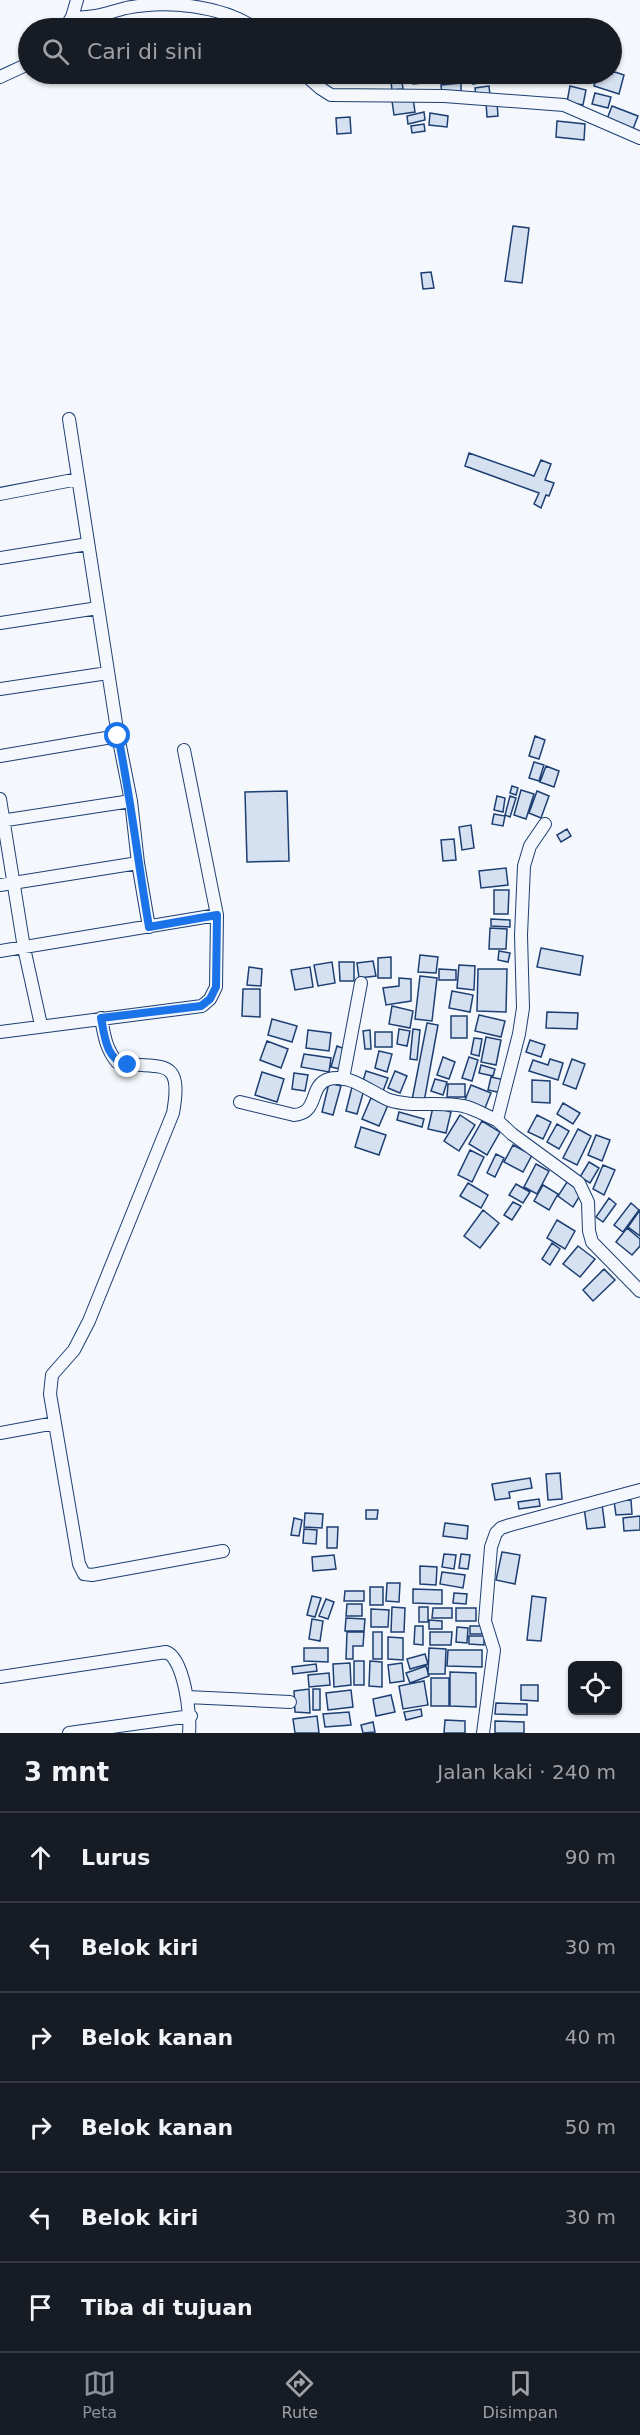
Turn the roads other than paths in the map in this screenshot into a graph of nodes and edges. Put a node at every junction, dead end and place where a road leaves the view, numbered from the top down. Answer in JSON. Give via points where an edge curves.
{"nodes":[{"id":1,"x":77,"y":0,"type":"edge"},
{"id":2,"x":72,"y":16,"type":"joint"},
{"id":3,"x":82,"y":18,"type":"edge"},
{"id":4,"x":91,"y":18,"type":"edge"},
{"id":5,"x":234,"y":18,"type":"edge"},
{"id":6,"x":18,"y":69,"type":"edge"},
{"id":7,"x":0,"y":77,"type":"edge"},
{"id":8,"x":315,"y":84,"type":"edge"},
{"id":9,"x":640,"y":138,"type":"edge"},
{"id":10,"x":69,"y":419,"type":"dead end"},
{"id":11,"x":78,"y":480,"type":"junction"},
{"id":12,"x":0,"y":494,"type":"edge"},
{"id":13,"x":88,"y":544,"type":"junction"},
{"id":14,"x":0,"y":558,"type":"edge"},
{"id":15,"x":98,"y":608,"type":"junction"},
{"id":16,"x":0,"y":623,"type":"edge"},
{"id":17,"x":108,"y":673,"type":"junction"},
{"id":18,"x":0,"y":689,"type":"edge"},
{"id":19,"x":118,"y":736,"type":"junction"},
{"id":20,"x":184,"y":750,"type":"dead end"},
{"id":21,"x":0,"y":756,"type":"edge"},
{"id":22,"x":0,"y":799,"type":"edge"},
{"id":23,"x":130,"y":801,"type":"junction"},
{"id":24,"x":2,"y":821,"type":"edge"},
{"id":25,"x":545,"y":824,"type":"dead end"},
{"id":26,"x":138,"y":863,"type":"junction"},
{"id":27,"x":14,"y":883,"type":"junction"},
{"id":28,"x":0,"y":885,"type":"edge"},
{"id":29,"x":217,"y":915,"type":"junction"},
{"id":30,"x":149,"y":927,"type":"junction"},
{"id":31,"x":24,"y":948,"type":"junction"},
{"id":32,"x":0,"y":951,"type":"edge"},
{"id":33,"x":361,"y":983,"type":"dead end"},
{"id":34,"x":101,"y":1018,"type":"junction"},
{"id":35,"x":41,"y":1025,"type":"junction"},
{"id":36,"x":0,"y":1032,"type":"edge"},
{"id":37,"x":343,"y":1079,"type":"junction"},
{"id":38,"x":240,"y":1102,"type":"dead end"},
{"id":39,"x":496,"y":1120,"type":"junction"},
{"id":40,"x":640,"y":1291,"type":"edge"},
{"id":41,"x":55,"y":1423,"type":"junction"},
{"id":42,"x":0,"y":1433,"type":"edge"},
{"id":43,"x":640,"y":1490,"type":"edge"},
{"id":44,"x":223,"y":1551,"type":"dead end"},
{"id":45,"x":0,"y":1677,"type":"edge"},
{"id":46,"x":187,"y":1697,"type":"junction"},
{"id":47,"x":291,"y":1702,"type":"dead end"},
{"id":48,"x":190,"y":1716,"type":"junction"},
{"id":49,"x":69,"y":1733,"type":"edge"},
{"id":50,"x":189,"y":1733,"type":"edge"},
{"id":51,"x":483,"y":1733,"type":"edge"}],
"edges":[{"from":1,"to":2,"type":"street"},
{"from":2,"to":3,"type":"street"},
{"from":4,"to":5,"type":"street","via":[[126,8],[185,5]]},
{"from":6,"to":7,"type":"street"},
{"from":8,"to":9,"type":"street","via":[[331,95],[444,96],[564,105]]},
{"from":10,"to":11,"type":"street"},
{"from":11,"to":12,"type":"street"},
{"from":11,"to":13,"type":"street"},
{"from":13,"to":14,"type":"street"},
{"from":13,"to":15,"type":"street"},
{"from":15,"to":16,"type":"street"},
{"from":15,"to":17,"type":"street"},
{"from":17,"to":18,"type":"street"},
{"from":17,"to":19,"type":"street"},
{"from":19,"to":21,"type":"street"},
{"from":19,"to":23,"type":"street"},
{"from":20,"to":29,"type":"street"},
{"from":22,"to":24,"type":"street"},
{"from":23,"to":24,"type":"street"},
{"from":23,"to":26,"type":"street"},
{"from":24,"to":27,"type":"street"},
{"from":25,"to":39,"type":"street","via":[[530,846],[524,866],[523,1008]]},
{"from":26,"to":27,"type":"street"},
{"from":26,"to":30,"type":"street"},
{"from":27,"to":28,"type":"street"},
{"from":27,"to":31,"type":"street"},
{"from":29,"to":30,"type":"street"},
{"from":29,"to":34,"type":"street","via":[[216,987],[210,999],[201,1006]]},
{"from":30,"to":31,"type":"street"},
{"from":31,"to":32,"type":"street"},
{"from":31,"to":35,"type":"street"},
{"from":33,"to":37,"type":"street"},
{"from":34,"to":35,"type":"street"},
{"from":34,"to":41,"type":"street","via":[[105,1042],[117,1062],[162,1065],[169,1069],[175,1099],[173,1113],[89,1321],[74,1350],[52,1375],[50,1394]]},
{"from":35,"to":36,"type":"street"},
{"from":37,"to":38,"type":"street","via":[[323,1082],[310,1108],[301,1115]]},
{"from":37,"to":39,"type":"street","via":[[397,1102],[465,1106]]},
{"from":39,"to":40,"type":"street","via":[[579,1183],[588,1202],[592,1242]]},
{"from":41,"to":42,"type":"street"},
{"from":41,"to":44,"type":"street","via":[[79,1564],[84,1574]]},
{"from":43,"to":51,"type":"street","via":[[510,1525],[496,1533],[491,1546],[485,1621],[494,1650]]},
{"from":45,"to":46,"type":"street","via":[[165,1652],[176,1660]]},
{"from":46,"to":47,"type":"street"},
{"from":46,"to":48,"type":"street"},
{"from":48,"to":49,"type":"street"},
{"from":48,"to":50,"type":"street"}]}
